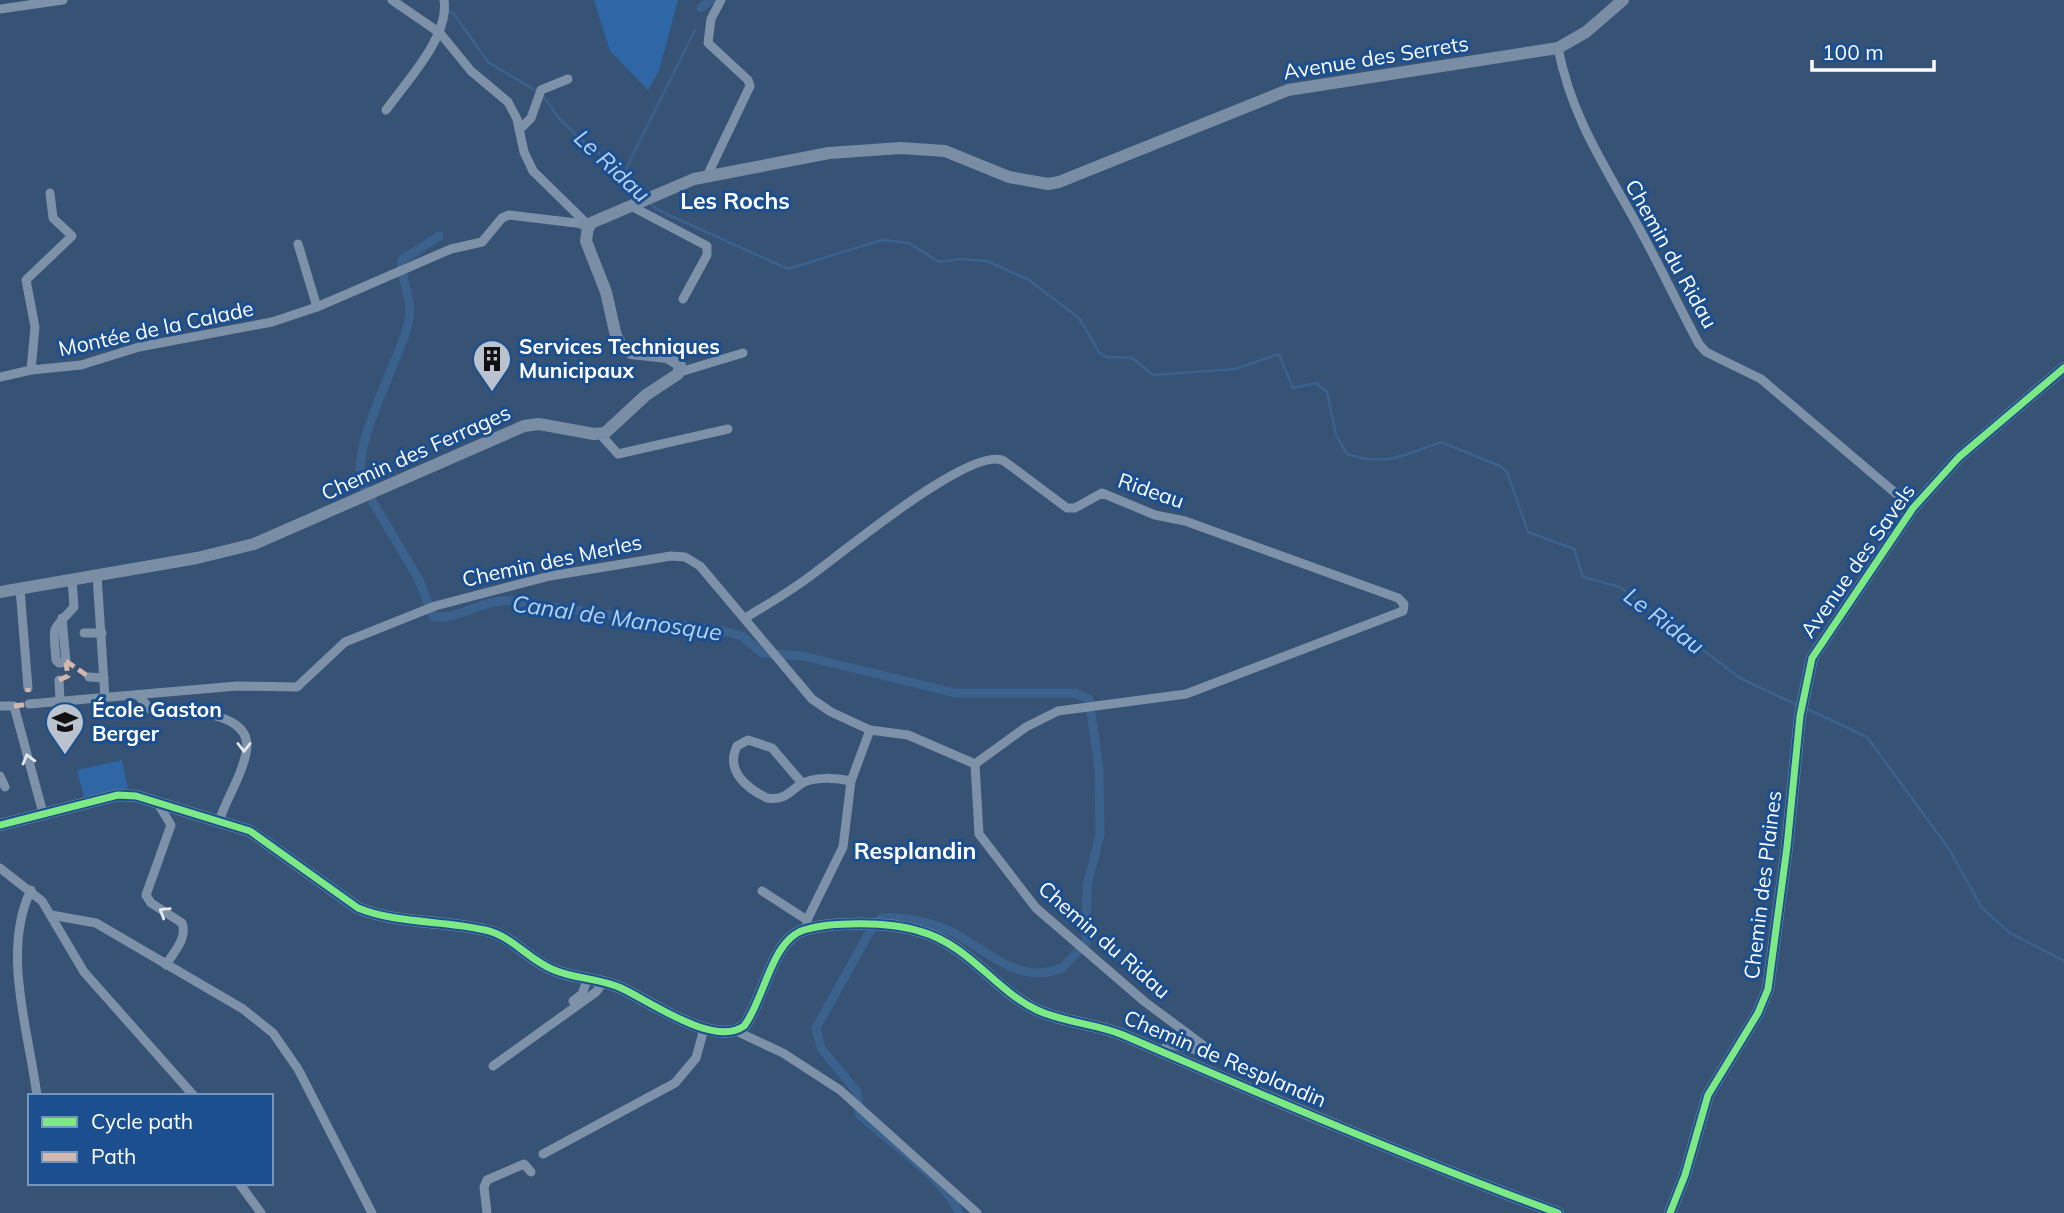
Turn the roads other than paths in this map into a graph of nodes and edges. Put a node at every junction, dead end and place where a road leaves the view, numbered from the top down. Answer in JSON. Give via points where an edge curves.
{"nodes":[{"id":1,"x":63,"y":0,"type":"edge"},
{"id":2,"x":392,"y":0,"type":"edge"},
{"id":3,"x":721,"y":0,"type":"edge"},
{"id":4,"x":1623,"y":0,"type":"edge"},
{"id":5,"x":445,"y":8,"type":"edge"},
{"id":6,"x":0,"y":9,"type":"edge"},
{"id":7,"x":440,"y":33,"type":"junction"},
{"id":8,"x":1558,"y":48,"type":"junction"},
{"id":9,"x":568,"y":79,"type":"dead end"},
{"id":10,"x":386,"y":110,"type":"dead end"},
{"id":11,"x":519,"y":130,"type":"junction"},
{"id":12,"x":707,"y":176,"type":"junction"},
{"id":13,"x":50,"y":193,"type":"dead end"},
{"id":14,"x":642,"y":202,"type":"junction"},
{"id":15,"x":587,"y":224,"type":"junction"},
{"id":16,"x":298,"y":244,"type":"dead end"},
{"id":17,"x":683,"y":299,"type":"dead end"},
{"id":18,"x":317,"y":307,"type":"junction"},
{"id":19,"x":743,"y":353,"type":"dead end"},
{"id":20,"x":2064,"y":368,"type":"edge"},
{"id":21,"x":31,"y":370,"type":"junction"},
{"id":22,"x":680,"y":372,"type":"junction"},
{"id":23,"x":0,"y":377,"type":"edge"},
{"id":24,"x":728,"y":429,"type":"dead end"},
{"id":25,"x":600,"y":434,"type":"junction"},
{"id":26,"x":1913,"y":508,"type":"junction"},
{"id":27,"x":97,"y":575,"type":"junction"},
{"id":28,"x":72,"y":580,"type":"junction"},
{"id":29,"x":20,"y":589,"type":"junction"},
{"id":30,"x":0,"y":592,"type":"edge"},
{"id":31,"x":745,"y":618,"type":"junction"},
{"id":32,"x":102,"y":632,"type":"junction"},
{"id":33,"x":84,"y":633,"type":"dead end"},
{"id":34,"x":59,"y":645,"type":"dead end"},
{"id":35,"x":89,"y":677,"type":"dead end"},
{"id":36,"x":104,"y":678,"type":"junction"},
{"id":37,"x":59,"y":680,"type":"dead end"},
{"id":38,"x":28,"y":688,"type":"dead end"},
{"id":39,"x":138,"y":695,"type":"junction"},
{"id":40,"x":105,"y":698,"type":"junction"},
{"id":41,"x":60,"y":701,"type":"junction"},
{"id":42,"x":29,"y":704,"type":"dead end"},
{"id":43,"x":0,"y":706,"type":"edge"},
{"id":44,"x":1802,"y":706,"type":"joint"},
{"id":45,"x":870,"y":730,"type":"junction"},
{"id":46,"x":975,"y":764,"type":"junction"},
{"id":47,"x":0,"y":776,"type":"edge"},
{"id":48,"x":851,"y":780,"type":"junction"},
{"id":49,"x":802,"y":783,"type":"junction"},
{"id":50,"x":5,"y":787,"type":"dead end"},
{"id":51,"x":157,"y":802,"type":"junction"},
{"id":52,"x":43,"y":813,"type":"junction"},
{"id":53,"x":220,"y":819,"type":"junction"},
{"id":54,"x":0,"y":825,"type":"edge"},
{"id":55,"x":0,"y":868,"type":"edge"},
{"id":56,"x":31,"y":890,"type":"junction"},
{"id":57,"x":762,"y":891,"type":"dead end"},
{"id":58,"x":51,"y":915,"type":"junction"},
{"id":59,"x":807,"y":924,"type":"junction"},
{"id":60,"x":166,"y":965,"type":"junction"},
{"id":61,"x":589,"y":978,"type":"junction"},
{"id":62,"x":604,"y":981,"type":"junction"},
{"id":63,"x":704,"y":1029,"type":"junction"},
{"id":64,"x":736,"y":1031,"type":"junction"},
{"id":65,"x":529,"y":1032,"type":"dead end"},
{"id":66,"x":1161,"y":1052,"type":"junction"},
{"id":67,"x":493,"y":1066,"type":"dead end"},
{"id":68,"x":37,"y":1094,"type":"edge"},
{"id":69,"x":192,"y":1094,"type":"edge"},
{"id":70,"x":543,"y":1154,"type":"dead end"},
{"id":71,"x":531,"y":1172,"type":"dead end"},
{"id":72,"x":240,"y":1185,"type":"edge"},
{"id":73,"x":261,"y":1213,"type":"edge"},
{"id":74,"x":372,"y":1213,"type":"edge"},
{"id":75,"x":487,"y":1213,"type":"edge"},
{"id":76,"x":977,"y":1213,"type":"edge"},
{"id":77,"x":1558,"y":1213,"type":"edge"},
{"id":78,"x":1670,"y":1213,"type":"edge"}],
"edges":[{"from":1,"to":6,"type":"street"},
{"from":2,"to":7,"type":"street"},
{"from":3,"to":12,"type":"street","via":[[711,19],[708,43],[750,86]]},
{"from":4,"to":8,"type":"street","name":"Avenue des Serrets","via":[[1586,32]]},
{"from":5,"to":7,"type":"street"},
{"from":7,"to":10,"type":"street"},
{"from":7,"to":11,"type":"street","via":[[471,71],[508,102]]},
{"from":8,"to":12,"type":"street","name":"Avenue des Serrets","via":[[1288,90],[1072,179],[1048,184],[1009,177],[954,153],[901,148],[829,153]]},
{"from":8,"to":26,"type":"street","name":"Chemin du Ridau","via":[[1566,87],[1585,135],[1699,344],[1706,352],[1761,379]]},
{"from":9,"to":11,"type":"street","via":[[539,93],[531,118]]},
{"from":11,"to":15,"type":"street","via":[[533,171]]},
{"from":12,"to":14,"type":"street","name":"Avenue des Serrets"},
{"from":13,"to":21,"type":"street","via":[[53,218],[72,236],[26,280],[35,327]]},
{"from":14,"to":15,"type":"street","name":"Avenue des Serrets"},
{"from":14,"to":17,"type":"street","via":[[707,246],[707,255]]},
{"from":15,"to":18,"type":"street","name":"Montée de la Calade","via":[[509,215],[482,242],[451,249]]},
{"from":15,"to":22,"type":"street","via":[[586,241],[621,345],[639,356],[675,360]]},
{"from":16,"to":18,"type":"street"},
{"from":18,"to":21,"type":"street","name":"Montée de la Calade","via":[[272,322],[139,348],[80,365]]},
{"from":19,"to":22,"type":"street"},
{"from":20,"to":26,"type":"street","name":"Avenue des Savels","via":[[1959,457]]},
{"from":21,"to":23,"type":"street","name":"Montée de la Calade"},
{"from":22,"to":25,"type":"street"},
{"from":24,"to":25,"type":"street","via":[[618,454]]},
{"from":25,"to":27,"type":"street","name":"Chemin des Ferrages","via":[[539,424],[524,426],[254,544]]},
{"from":26,"to":44,"type":"street","name":"Avenue des Savels","via":[[1816,651]]},
{"from":27,"to":28,"type":"street","name":"Chemin des Ferrages"},
{"from":27,"to":32,"type":"street"},
{"from":28,"to":29,"type":"street","name":"Chemin des Ferrages"},
{"from":28,"to":34,"type":"street","via":[[74,607],[62,618]]},
{"from":29,"to":30,"type":"street","name":"Chemin des Ferrages"},
{"from":29,"to":38,"type":"street"},
{"from":31,"to":39,"type":"street","name":"Chemin des Merles","via":[[695,562],[671,556],[557,574],[435,606],[345,642],[297,687],[237,686]]},
{"from":31,"to":45,"type":"street","name":"Chemin des Merles","via":[[812,699]]},
{"from":31,"to":46,"type":"street","name":"Rideau","via":[[946,480],[993,457],[1068,508],[1102,493],[1403,601],[1404,608],[1396,614],[1177,696],[1062,710]]},
{"from":32,"to":33,"type":"street"},
{"from":32,"to":36,"type":"street"},
{"from":35,"to":36,"type":"street"},
{"from":36,"to":40,"type":"street"},
{"from":37,"to":41,"type":"street"},
{"from":39,"to":40,"type":"street","name":"Chemin des Merles"},
{"from":39,"to":53,"type":"street","one_way":true,"via":[[150,709],[220,716],[243,732],[246,755]]},
{"from":40,"to":41,"type":"street","name":"Chemin des Merles"},
{"from":41,"to":42,"type":"street","name":"Chemin des Merles"},
{"from":52,"to":43,"type":"street","one_way":true,"via":[[14,706]]},
{"from":44,"to":78,"type":"street","name":"Chemin des Plaines","via":[[1768,989],[1708,1095]]},
{"from":45,"to":46,"type":"street","name":"Chemin des Merles","via":[[914,737]]},
{"from":45,"to":48,"type":"street"},
{"from":46,"to":66,"type":"street","name":"Chemin du Ridau","via":[[977,824],[982,840],[1035,908],[1203,1045],[1198,1051],[1169,1044]]},
{"from":47,"to":50,"type":"street"},
{"from":48,"to":49,"type":"street"},
{"from":48,"to":59,"type":"street","via":[[843,847]]},
{"from":49,"to":49,"type":"street","via":[[781,798],[763,796],[733,769],[737,746],[748,740],[768,745]]},
{"from":51,"to":52,"type":"street","via":[[118,795]]},
{"from":51,"to":53,"type":"street"},
{"from":60,"to":51,"type":"street","one_way":true,"via":[[184,930],[182,923],[153,905],[146,895],[171,825]]},
{"from":52,"to":54,"type":"street"},
{"from":53,"to":61,"type":"street","via":[[255,834],[358,908],[377,915],[493,932],[550,969]]},
{"from":55,"to":56,"type":"street"},
{"from":56,"to":58,"type":"street"},
{"from":56,"to":68,"type":"street","via":[[18,960]]},
{"from":57,"to":59,"type":"street"},
{"from":58,"to":60,"type":"street","via":[[96,923]]},
{"from":58,"to":69,"type":"street","via":[[89,978]]},
{"from":59,"to":64,"type":"street","via":[[784,944],[751,1017]]},
{"from":59,"to":66,"type":"street","name":"Chemin de Resplandin","via":[[917,930],[948,942],[1035,1009],[1112,1030]]},
{"from":60,"to":74,"type":"street","via":[[243,1009],[277,1037]]},
{"from":61,"to":62,"type":"street"},
{"from":61,"to":65,"type":"street","via":[[582,994]]},
{"from":62,"to":63,"type":"street"},
{"from":62,"to":67,"type":"street","via":[[596,992]]},
{"from":63,"to":64,"type":"street"},
{"from":63,"to":70,"type":"street","via":[[696,1058],[675,1083]]},
{"from":64,"to":76,"type":"street","via":[[796,1060],[854,1102]]},
{"from":66,"to":77,"type":"street","name":"Chemin de Resplandin"},
{"from":71,"to":75,"type":"street","via":[[524,1164],[487,1180]]},
{"from":72,"to":73,"type":"street"}]}
